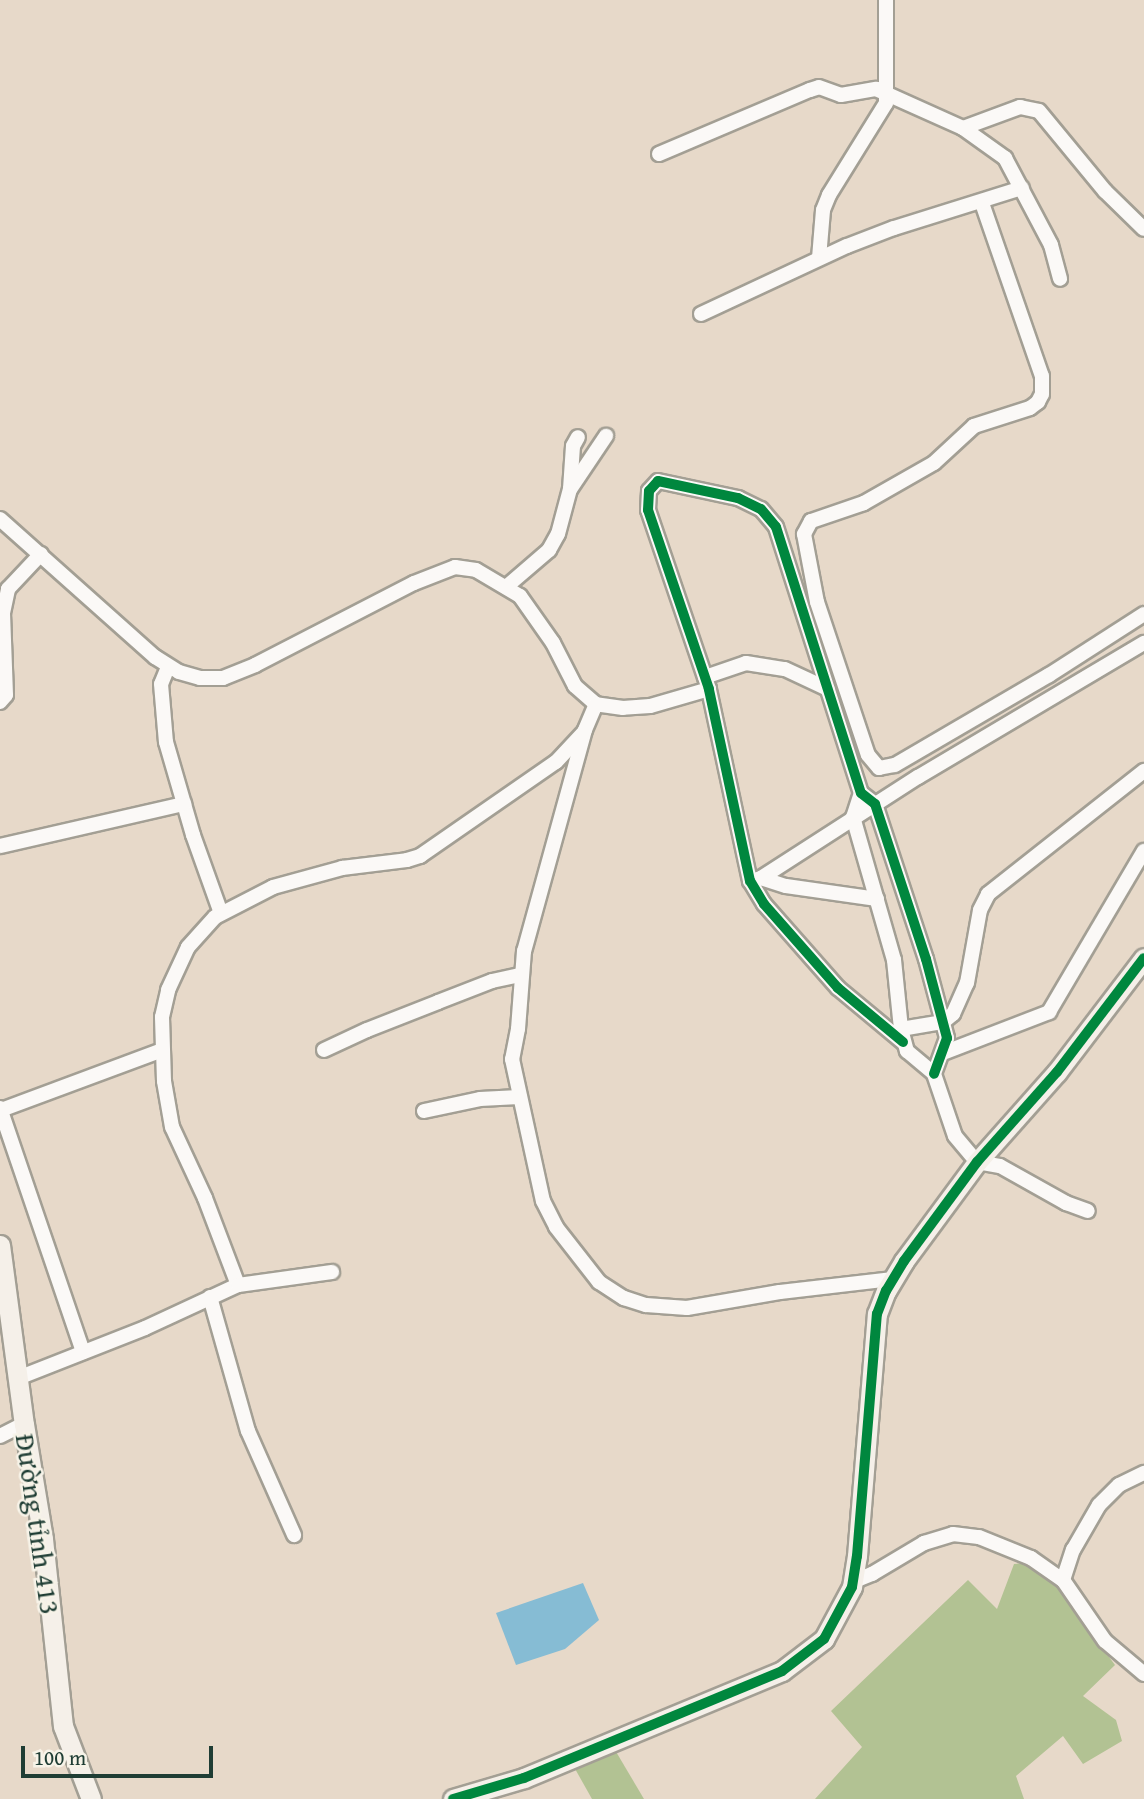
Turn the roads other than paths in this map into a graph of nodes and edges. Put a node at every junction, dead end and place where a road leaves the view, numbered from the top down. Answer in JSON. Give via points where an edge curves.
{"nodes":[{"id":1,"x":886,"y":0,"type":"edge"},
{"id":2,"x":888,"y":93,"type":"junction"},
{"id":3,"x":963,"y":128,"type":"junction"},
{"id":4,"x":659,"y":154,"type":"dead end"},
{"id":5,"x":1022,"y":188,"type":"junction"},
{"id":6,"x":982,"y":202,"type":"junction"},
{"id":7,"x":1144,"y":229,"type":"edge"},
{"id":8,"x":819,"y":258,"type":"junction"},
{"id":9,"x":1060,"y":279,"type":"dead end"},
{"id":10,"x":701,"y":314,"type":"dead end"},
{"id":11,"x":606,"y":436,"type":"dead end"},
{"id":12,"x":578,"y":437,"type":"dead end"},
{"id":13,"x":570,"y":489,"type":"junction"},
{"id":14,"x":0,"y":519,"type":"edge"},
{"id":15,"x":41,"y":554,"type":"junction"},
{"id":16,"x":506,"y":587,"type":"junction"},
{"id":17,"x":1144,"y":614,"type":"edge"},
{"id":18,"x":1144,"y":643,"type":"edge"},
{"id":19,"x":168,"y":667,"type":"junction"},
{"id":20,"x":707,"y":682,"type":"junction"},
{"id":21,"x":828,"y":689,"type":"junction"},
{"id":22,"x":0,"y":702,"type":"edge"},
{"id":23,"x":596,"y":704,"type":"junction"},
{"id":24,"x":585,"y":730,"type":"junction"},
{"id":25,"x":1144,"y":771,"type":"edge"},
{"id":26,"x":861,"y":793,"type":"junction"},
{"id":27,"x":184,"y":804,"type":"junction"},
{"id":28,"x":875,"y":804,"type":"junction"},
{"id":29,"x":853,"y":817,"type":"junction"},
{"id":30,"x":0,"y":846,"type":"edge"},
{"id":31,"x":1144,"y":851,"type":"edge"},
{"id":32,"x":755,"y":879,"type":"junction"},
{"id":33,"x":877,"y":899,"type":"junction"},
{"id":34,"x":221,"y":913,"type":"junction"},
{"id":35,"x":1144,"y":958,"type":"edge"},
{"id":36,"x":520,"y":975,"type":"junction"},
{"id":37,"x":943,"y":1022,"type":"junction"},
{"id":38,"x":902,"y":1035,"type":"junction"},
{"id":39,"x":162,"y":1050,"type":"junction"},
{"id":40,"x":324,"y":1051,"type":"dead end"},
{"id":41,"x":943,"y":1054,"type":"junction"},
{"id":42,"x":933,"y":1074,"type":"junction"},
{"id":43,"x":519,"y":1097,"type":"junction"},
{"id":44,"x":0,"y":1109,"type":"edge"},
{"id":45,"x":424,"y":1111,"type":"dead end"},
{"id":46,"x":977,"y":1162,"type":"junction"},
{"id":47,"x":1088,"y":1211,"type":"dead end"},
{"id":48,"x":0,"y":1245,"type":"edge"},
{"id":49,"x":332,"y":1272,"type":"dead end"},
{"id":50,"x":893,"y":1279,"type":"junction"},
{"id":51,"x":238,"y":1285,"type":"junction"},
{"id":52,"x":211,"y":1297,"type":"junction"},
{"id":53,"x":83,"y":1352,"type":"junction"},
{"id":54,"x":18,"y":1378,"type":"junction"},
{"id":55,"x":23,"y":1424,"type":"junction"},
{"id":56,"x":0,"y":1436,"type":"edge"},
{"id":57,"x":1144,"y":1473,"type":"edge"},
{"id":58,"x":294,"y":1535,"type":"dead end"},
{"id":59,"x":1062,"y":1580,"type":"junction"},
{"id":60,"x":852,"y":1582,"type":"junction"},
{"id":61,"x":1144,"y":1674,"type":"edge"},
{"id":62,"x":91,"y":1799,"type":"edge"},
{"id":63,"x":453,"y":1799,"type":"edge"}],
"edges":[{"from":1,"to":2,"type":"street"},
{"from":2,"to":3,"type":"street"},
{"from":2,"to":4,"type":"street","via":[[876,89],[841,94],[819,87]]},
{"from":2,"to":8,"type":"street","via":[[881,115],[829,195],[823,210]]},
{"from":3,"to":5,"type":"street","via":[[1005,158]]},
{"from":3,"to":7,"type":"street","via":[[1020,107],[1039,111],[1105,191]]},
{"from":5,"to":6,"type":"street"},
{"from":5,"to":9,"type":"street","via":[[1051,244]]},
{"from":6,"to":8,"type":"street","via":[[894,228]]},
{"from":6,"to":17,"type":"street","via":[[1042,376],[1038,402],[974,426],[934,463],[864,503],[811,521],[804,534],[817,602],[868,755],[879,768],[895,765]]},
{"from":8,"to":10,"type":"street"},
{"from":11,"to":13,"type":"street"},
{"from":12,"to":13,"type":"street","via":[[573,446]]},
{"from":13,"to":16,"type":"street","via":[[549,551]]},
{"from":14,"to":15,"type":"street"},
{"from":15,"to":19,"type":"street"},
{"from":15,"to":22,"type":"street","via":[[8,589],[3,613],[6,695]]},
{"from":16,"to":19,"type":"street","via":[[476,570],[455,567],[223,678],[200,678]]},
{"from":16,"to":23,"type":"street","via":[[520,596],[553,643],[575,686]]},
{"from":18,"to":28,"type":"street"},
{"from":19,"to":27,"type":"street","via":[[161,684],[166,742]]},
{"from":20,"to":21,"type":"street","via":[[746,663],[785,669]]},
{"from":20,"to":21,"type":"street","via":[[649,510],[649,491],[658,481],[738,499],[771,517],[784,545]]},
{"from":20,"to":23,"type":"street","via":[[650,706]]},
{"from":20,"to":32,"type":"street"},
{"from":21,"to":26,"type":"street"},
{"from":23,"to":24,"type":"street"},
{"from":24,"to":34,"type":"street","via":[[556,762],[420,856],[359,864],[285,882]]},
{"from":24,"to":36,"type":"street"},
{"from":25,"to":37,"type":"street","via":[[988,894],[980,910],[960,1002]]},
{"from":26,"to":28,"type":"street"},
{"from":26,"to":29,"type":"street"},
{"from":27,"to":30,"type":"street"},
{"from":27,"to":34,"type":"street"},
{"from":28,"to":29,"type":"street"},
{"from":28,"to":37,"type":"street"},
{"from":29,"to":32,"type":"street"},
{"from":29,"to":33,"type":"street"},
{"from":31,"to":41,"type":"street","via":[[1048,1013]]},
{"from":32,"to":33,"type":"street"},
{"from":32,"to":38,"type":"street","via":[[764,904],[838,988]]},
{"from":33,"to":38,"type":"street","via":[[898,982]]},
{"from":34,"to":39,"type":"street","via":[[198,934],[178,967],[162,1017]]},
{"from":35,"to":46,"type":"street","via":[[1057,1072]]},
{"from":36,"to":40,"type":"street","via":[[492,981]]},
{"from":36,"to":43,"type":"street","via":[[512,1059]]},
{"from":37,"to":38,"type":"street"},
{"from":37,"to":41,"type":"street","via":[[947,1038]]},
{"from":38,"to":42,"type":"street","via":[[907,1051]]},
{"from":39,"to":44,"type":"street"},
{"from":39,"to":51,"type":"street","via":[[172,1127]]},
{"from":41,"to":42,"type":"street"},
{"from":42,"to":46,"type":"street","via":[[955,1136]]},
{"from":43,"to":45,"type":"street","via":[[480,1099]]},
{"from":43,"to":50,"type":"street","via":[[543,1200],[556,1227],[599,1282],[624,1298],[687,1308]]},
{"from":44,"to":53,"type":"street"},
{"from":46,"to":47,"type":"street","via":[[1000,1166]]},
{"from":46,"to":50,"type":"street"},
{"from":48,"to":54,"type":"street","name":"Đường tỉnh 413"},
{"from":49,"to":51,"type":"street"},
{"from":50,"to":60,"type":"street","via":[[877,1314]]},
{"from":51,"to":52,"type":"street"},
{"from":52,"to":53,"type":"street"},
{"from":52,"to":58,"type":"street","via":[[248,1431]]},
{"from":53,"to":54,"type":"street"},
{"from":54,"to":55,"type":"street","name":"Đường tỉnh 413"},
{"from":55,"to":56,"type":"street"},
{"from":55,"to":62,"type":"street","name":"Đường tỉnh 413","via":[[43,1539],[63,1726]]},
{"from":57,"to":59,"type":"street","via":[[1119,1485],[1099,1505]]},
{"from":59,"to":60,"type":"street","via":[[1031,1558],[962,1534],[924,1543]]},
{"from":59,"to":61,"type":"street","via":[[1105,1641]]},
{"from":60,"to":63,"type":"street","via":[[824,1639],[782,1671],[524,1778]]}]}
